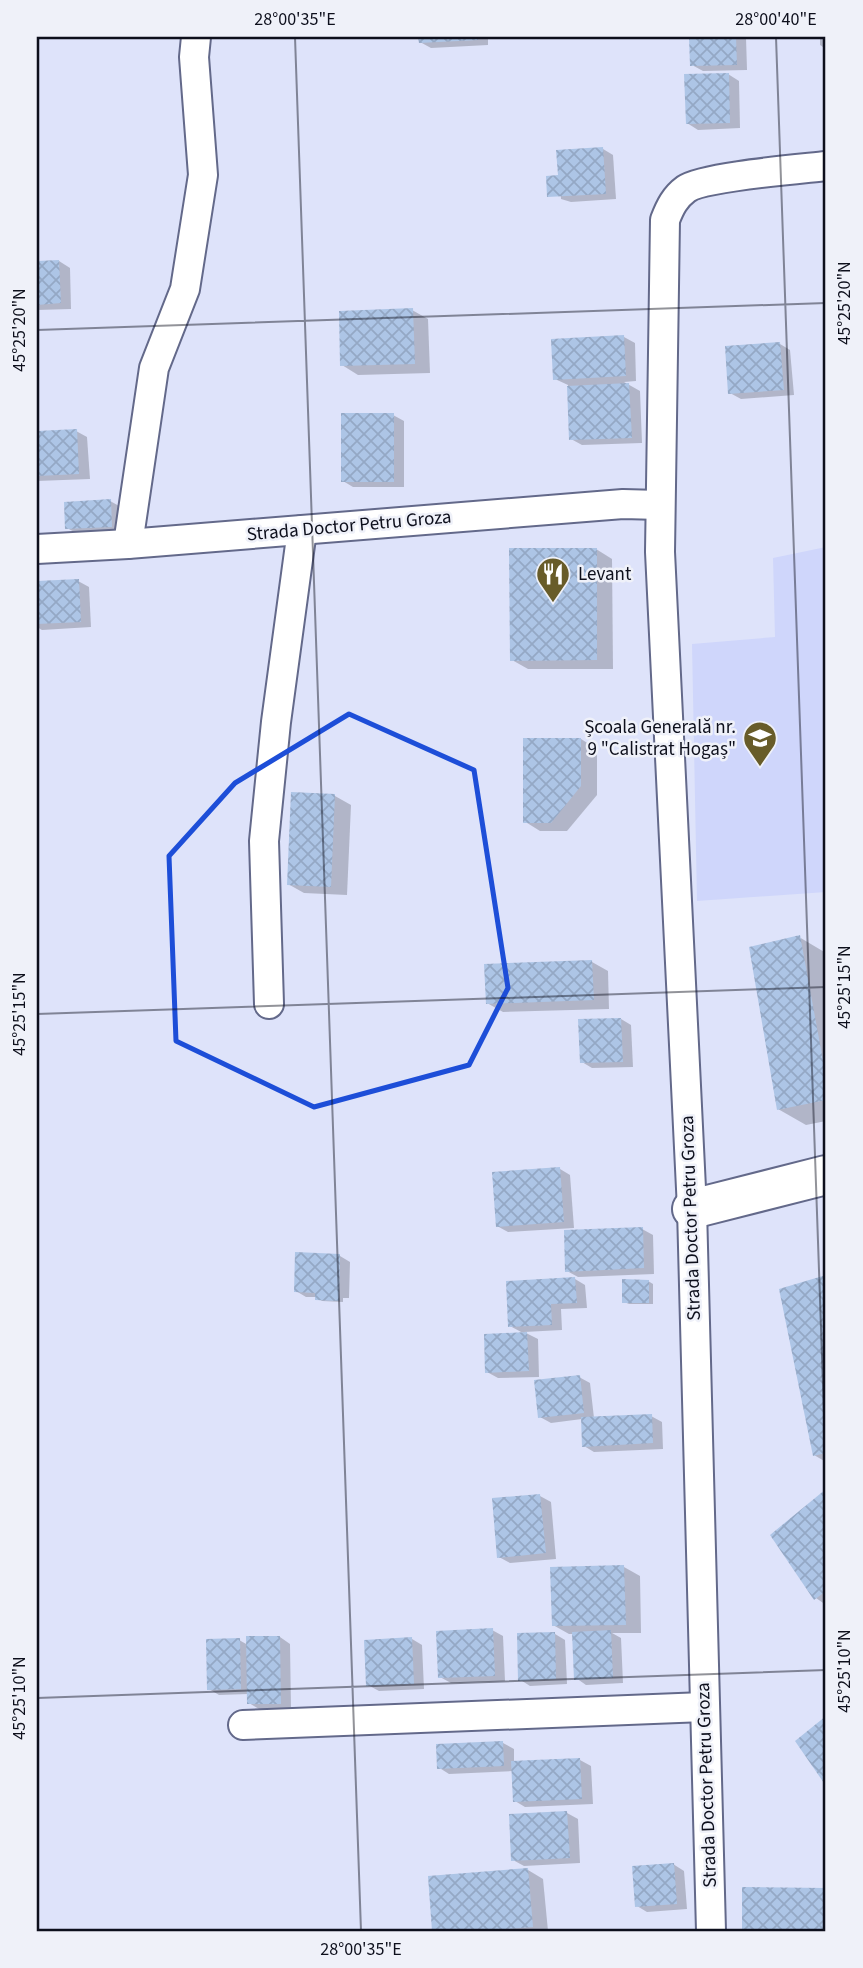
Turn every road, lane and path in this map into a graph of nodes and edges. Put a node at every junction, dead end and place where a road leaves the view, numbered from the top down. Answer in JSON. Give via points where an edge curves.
{"nodes":[{"id":1,"x":196,"y":37,"type":"edge"},
{"id":2,"x":826,"y":166,"type":"edge"},
{"id":3,"x":660,"y":506,"type":"junction"},
{"id":4,"x":302,"y":530,"type":"junction"},
{"id":5,"x":128,"y":544,"type":"junction"},
{"id":6,"x":37,"y":548,"type":"edge"},
{"id":7,"x":269,"y":1004,"type":"dead end"},
{"id":8,"x":826,"y":1175,"type":"edge"},
{"id":9,"x":692,"y":1209,"type":"junction"},
{"id":10,"x":704,"y":1707,"type":"junction"},
{"id":11,"x":243,"y":1725,"type":"dead end"},
{"id":12,"x":711,"y":1931,"type":"edge"}],
"edges":[{"from":1,"to":5,"type":"street","via":[[203,175],[185,289],[154,368]]},
{"from":2,"to":3,"type":"street","name":"Strada Doctor Petru Groza","via":[[717,180],[688,187],[671,203],[663,248]]},
{"from":3,"to":4,"type":"street","name":"Strada Doctor Petru Groza","via":[[623,504]]},
{"from":3,"to":9,"type":"street","name":"Strada Doctor Petru Groza"},
{"from":4,"to":5,"type":"street","name":"Strada Doctor Petru Groza"},
{"from":4,"to":7,"type":"street","via":[[264,841]]},
{"from":5,"to":6,"type":"street","name":"Strada Doctor Petru Groza"},
{"from":8,"to":9,"type":"street"},
{"from":9,"to":10,"type":"street","name":"Strada Doctor Petru Groza"},
{"from":10,"to":11,"type":"street"},
{"from":10,"to":12,"type":"street","name":"Strada Doctor Petru Groza"}]}
